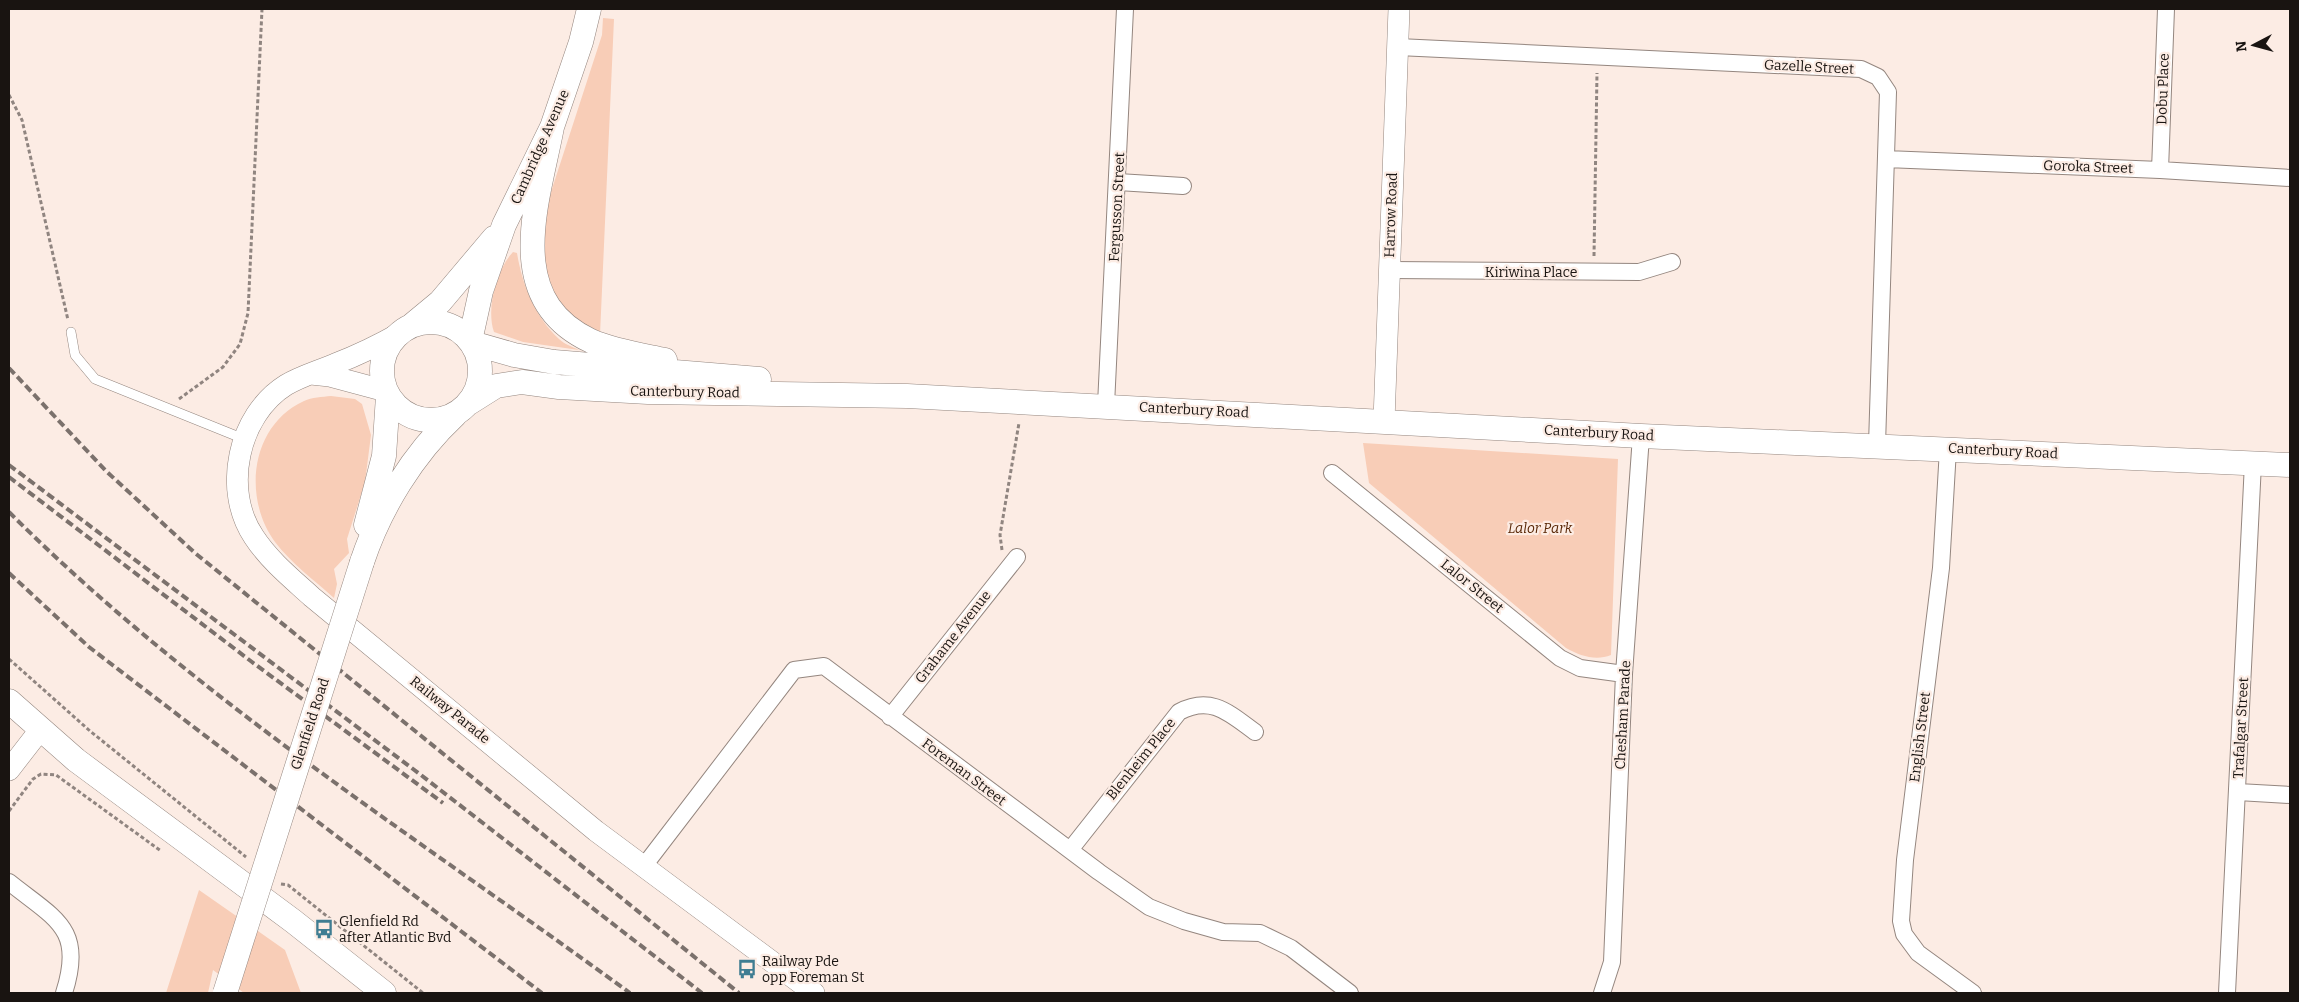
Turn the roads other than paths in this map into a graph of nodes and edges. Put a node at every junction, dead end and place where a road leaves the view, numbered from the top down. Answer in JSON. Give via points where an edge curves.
{"nodes":[{"id":1,"x":589,"y":9,"type":"edge"},
{"id":2,"x":1125,"y":9,"type":"edge"},
{"id":3,"x":1399,"y":9,"type":"edge"},
{"id":4,"x":2166,"y":9,"type":"edge"},
{"id":5,"x":1398,"y":47,"type":"junction"},
{"id":6,"x":552,"y":127,"type":"junction"},
{"id":7,"x":1886,"y":159,"type":"junction"},
{"id":8,"x":2160,"y":170,"type":"junction"},
{"id":9,"x":2290,"y":178,"type":"edge"},
{"id":10,"x":1118,"y":182,"type":"junction"},
{"id":11,"x":1184,"y":186,"type":"dead end"},
{"id":12,"x":504,"y":226,"type":"junction"},
{"id":13,"x":1672,"y":262,"type":"dead end"},
{"id":14,"x":1388,"y":270,"type":"junction"},
{"id":15,"x":405,"y":330,"type":"junction"},
{"id":16,"x":71,"y":332,"type":"road end"},
{"id":17,"x":471,"y":342,"type":"junction"},
{"id":18,"x":310,"y":374,"type":"junction"},
{"id":19,"x":764,"y":380,"type":"junction"},
{"id":20,"x":387,"y":393,"type":"junction"},
{"id":21,"x":907,"y":396,"type":"junction"},
{"id":22,"x":1106,"y":405,"type":"junction"},
{"id":23,"x":463,"y":408,"type":"junction"},
{"id":24,"x":1384,"y":421,"type":"junction"},
{"id":25,"x":1641,"y":436,"type":"junction"},
{"id":26,"x":244,"y":439,"type":"junction"},
{"id":27,"x":1877,"y":445,"type":"junction"},
{"id":28,"x":1948,"y":449,"type":"junction"},
{"id":29,"x":2254,"y":463,"type":"junction"},
{"id":30,"x":2290,"y":465,"type":"edge"},
{"id":31,"x":1332,"y":473,"type":"dead end"},
{"id":32,"x":1016,"y":557,"type":"dead end"},
{"id":33,"x":363,"y":558,"type":"junction"},
{"id":34,"x":1624,"y":674,"type":"junction"},
{"id":35,"x":9,"y":701,"type":"edge"},
{"id":36,"x":890,"y":717,"type":"junction"},
{"id":37,"x":40,"y":730,"type":"junction"},
{"id":38,"x":1255,"y":732,"type":"dead end"},
{"id":39,"x":9,"y":770,"type":"edge"},
{"id":40,"x":2238,"y":792,"type":"junction"},
{"id":41,"x":2290,"y":795,"type":"edge"},
{"id":42,"x":1070,"y":850,"type":"junction"},
{"id":43,"x":644,"y":866,"type":"junction"},
{"id":44,"x":9,"y":882,"type":"edge"},
{"id":45,"x":64,"y":993,"type":"edge"},
{"id":46,"x":225,"y":993,"type":"edge"},
{"id":47,"x":384,"y":993,"type":"edge"},
{"id":48,"x":814,"y":993,"type":"edge"},
{"id":49,"x":1350,"y":993,"type":"edge"},
{"id":50,"x":1602,"y":993,"type":"edge"},
{"id":51,"x":1973,"y":993,"type":"edge"},
{"id":52,"x":2227,"y":993,"type":"edge"}],
"edges":[{"from":1,"to":6,"type":"main road","name":"Cambridge Avenue"},
{"from":2,"to":10,"type":"street","name":"Fergusson Street"},
{"from":3,"to":5,"type":"street","name":"Harrow Road"},
{"from":4,"to":8,"type":"street","name":"Dobu Place"},
{"from":5,"to":7,"type":"street","name":"Gazelle Street","via":[[1861,69],[1878,77],[1888,92]]},
{"from":5,"to":14,"type":"street","name":"Harrow Road"},
{"from":6,"to":12,"type":"main road","name":"Cambridge Avenue"},
{"from":6,"to":19,"type":"main road","via":[[531,249],[535,277],[554,312],[570,328],[601,345]]},
{"from":7,"to":8,"type":"street","name":"Goroka Street"},
{"from":7,"to":27,"type":"street","name":"Gazelle Street"},
{"from":8,"to":9,"type":"street","name":"Goroka Street"},
{"from":10,"to":11,"type":"street"},
{"from":10,"to":22,"type":"street","name":"Fergusson Street"},
{"from":12,"to":15,"type":"main road","name":"Cambridge Avenue","via":[[440,302]]},
{"from":12,"to":17,"type":"main road","name":"Cambridge Avenue","via":[[481,291]]},
{"from":13,"to":14,"type":"street","name":"Kiriwina Place","via":[[1639,272]]},
{"from":14,"to":24,"type":"street","name":"Harrow Road"},
{"from":15,"to":17,"type":"main road","via":[[424,322],[438,322],[452,327]]},
{"from":15,"to":18,"type":"street","name":"Railway Parade"},
{"from":15,"to":20,"type":"main road","via":[[394,339],[384,355],[382,373]]},
{"from":16,"to":26,"type":"lane","via":[[75,355],[95,379]]},
{"from":17,"to":19,"type":"main road","name":"Canterbury Road","via":[[514,355],[554,362]]},
{"from":17,"to":23,"type":"main road","via":[[479,360],[478,387]]},
{"from":18,"to":20,"type":"street","via":[[330,376]]},
{"from":18,"to":26,"type":"street","name":"Railway Parade","via":[[285,386],[264,403]]},
{"from":19,"to":21,"type":"main road","name":"Canterbury Road"},
{"from":20,"to":23,"type":"main road","via":[[400,409],[415,418],[442,420]]},
{"from":20,"to":33,"type":"main road","name":"Glenfield Road","via":[[384,456],[366,525]]},
{"from":21,"to":22,"type":"main road","name":"Canterbury Road"},
{"from":21,"to":23,"type":"main road","name":"Canterbury Road","via":[[648,392],[522,382],[496,386]]},
{"from":22,"to":24,"type":"main road","name":"Canterbury Road"},
{"from":23,"to":33,"type":"main road","name":"Glenfield Road","via":[[430,440],[410,466]]},
{"from":24,"to":25,"type":"main road","name":"Canterbury Road"},
{"from":25,"to":27,"type":"main road","name":"Canterbury Road"},
{"from":25,"to":34,"type":"street","name":"Chesham Parade"},
{"from":26,"to":43,"type":"street","name":"Railway Parade","via":[[238,484],[241,512],[253,536],[271,560]]},
{"from":27,"to":28,"type":"main road","name":"Canterbury Road"},
{"from":28,"to":29,"type":"main road","name":"Canterbury Road"},
{"from":28,"to":51,"type":"street","name":"English Street","via":[[1941,568],[1905,860],[1901,921],[1904,934],[1918,953]]},
{"from":29,"to":30,"type":"main road","name":"Canterbury Road"},
{"from":29,"to":40,"type":"street","name":"Trafalgar Street"},
{"from":31,"to":34,"type":"street","name":"Lalor Street","via":[[1560,658],[1580,668]]},
{"from":32,"to":36,"type":"street","name":"Grahame Avenue"},
{"from":33,"to":46,"type":"main road","name":"Glenfield Road","bridge":true},
{"from":34,"to":50,"type":"street","name":"Chesham Parade","via":[[1612,962]]},
{"from":35,"to":37,"type":"main road"},
{"from":36,"to":42,"type":"street","name":"Foreman Street"},
{"from":36,"to":43,"type":"street","name":"Foreman Street","via":[[824,666],[794,670]]},
{"from":37,"to":39,"type":"street"},
{"from":37,"to":47,"type":"main road"},
{"from":38,"to":42,"type":"street","name":"Blenheim Place","via":[[1213,705],[1192,705],[1179,712]]},
{"from":40,"to":41,"type":"street"},
{"from":40,"to":52,"type":"street","name":"Trafalgar Street"},
{"from":42,"to":49,"type":"street","name":"Foreman Street","via":[[1150,907],[1184,922],[1223,932],[1260,933],[1291,948]]},
{"from":43,"to":48,"type":"street","name":"Railway Parade"},
{"from":44,"to":45,"type":"street","via":[[52,917],[66,933],[72,954]]}]}
